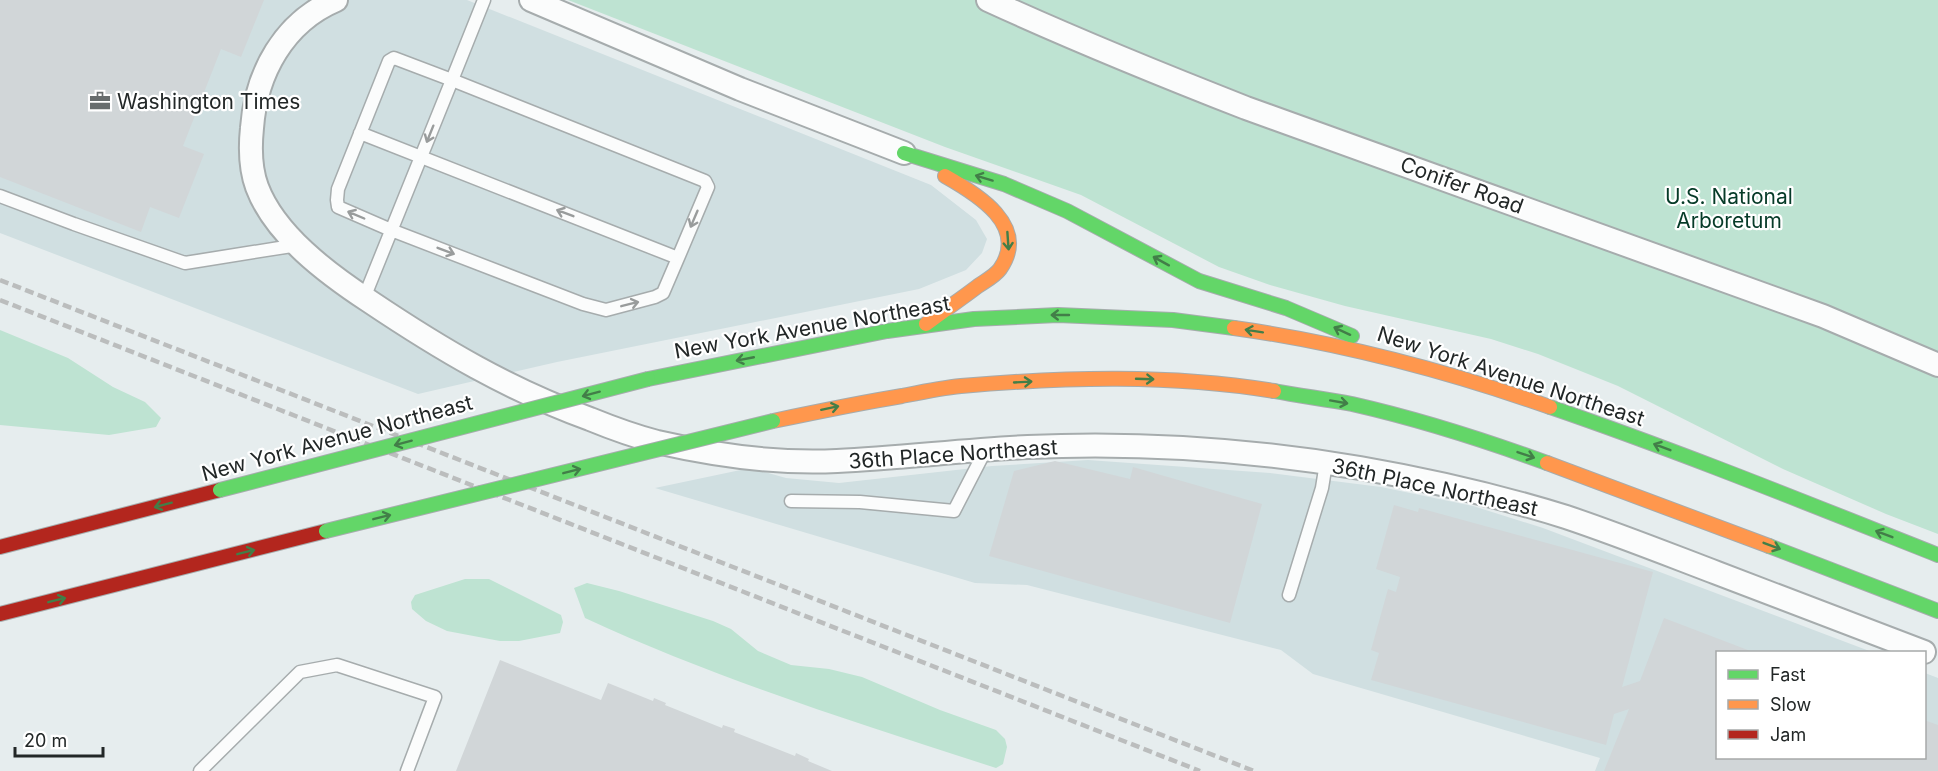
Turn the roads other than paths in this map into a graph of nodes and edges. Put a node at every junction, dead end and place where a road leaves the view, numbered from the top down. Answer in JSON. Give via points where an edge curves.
{"nodes":[{"id":1,"x":336,"y":0,"type":"edge"},
{"id":2,"x":484,"y":0,"type":"edge"},
{"id":3,"x":531,"y":0,"type":"edge"},
{"id":4,"x":988,"y":0,"type":"edge"},
{"id":5,"x":452,"y":80,"type":"junction"},
{"id":6,"x":360,"y":133,"type":"junction"},
{"id":7,"x":904,"y":153,"type":"junction"},
{"id":8,"x":421,"y":157,"type":"junction"},
{"id":9,"x":0,"y":196,"type":"edge"},
{"id":10,"x":391,"y":230,"type":"junction"},
{"id":11,"x":298,"y":244,"type":"junction"},
{"id":12,"x":678,"y":258,"type":"junction"},
{"id":13,"x":364,"y":298,"type":"junction"},
{"id":14,"x":926,"y":324,"type":"junction"},
{"id":15,"x":1414,"y":364,"type":"junction"},
{"id":16,"x":1938,"y":365,"type":"edge"},
{"id":17,"x":986,"y":449,"type":"junction"},
{"id":18,"x":1326,"y":463,"type":"junction"},
{"id":19,"x":791,"y":501,"type":"dead end"},
{"id":20,"x":0,"y":547,"type":"edge"},
{"id":21,"x":1938,"y":555,"type":"edge"},
{"id":22,"x":1289,"y":595,"type":"dead end"},
{"id":23,"x":1938,"y":611,"type":"edge"},
{"id":24,"x":0,"y":614,"type":"edge"},
{"id":25,"x":1919,"y":651,"type":"edge"},
{"id":26,"x":200,"y":771,"type":"edge"},
{"id":27,"x":407,"y":771,"type":"edge"}],
"edges":[{"from":1,"to":11,"type":"street","name":"36th Place Northeast","via":[[307,15],[274,53],[264,73],[252,121],[252,166],[257,187],[271,213]]},
{"from":2,"to":5,"type":"lane"},
{"from":3,"to":7,"type":"street","via":[[740,89]]},
{"from":4,"to":16,"type":"street","name":"Conifer Road","via":[[1213,95],[1823,316]]},
{"from":5,"to":6,"type":"lane","via":[[394,58],[389,61]]},
{"from":5,"to":8,"type":"lane","one_way":true},
{"from":5,"to":12,"type":"lane","one_way":true,"via":[[705,181],[708,187]]},
{"from":6,"to":8,"type":"lane"},
{"from":10,"to":6,"type":"lane","one_way":true,"via":[[338,207],[338,189]]},
{"from":7,"to":14,"type":"highway","one_way":true,"via":[[977,196],[1005,225],[1010,241],[999,271]]},
{"from":15,"to":7,"type":"highway","one_way":true,"via":[[1305,315],[1199,281],[1067,211],[1004,184]]},
{"from":8,"to":10,"type":"lane"},
{"from":12,"to":8,"type":"lane","one_way":true},
{"from":9,"to":11,"type":"lane","via":[[184,263]]},
{"from":10,"to":12,"type":"lane","one_way":true,"via":[[606,310],[663,293]]},
{"from":10,"to":13,"type":"lane"},
{"from":11,"to":13,"type":"street","name":"36th Place Northeast"},
{"from":13,"to":17,"type":"street","name":"36th Place Northeast","via":[[464,362],[510,386],[658,442],[732,455],[834,462]]},
{"from":15,"to":14,"type":"highway","name":"New York Avenue Northeast","one_way":true,"via":[[1303,339],[1181,321],[1059,315]]},
{"from":14,"to":20,"type":"highway","name":"New York Avenue Northeast","one_way":true,"bridge":true,"via":[[648,379]]},
{"from":21,"to":15,"type":"highway","name":"New York Avenue Northeast","one_way":true,"via":[[1587,419]]},
{"from":17,"to":18,"type":"street","name":"36th Place Northeast","via":[[1135,447]]},
{"from":17,"to":19,"type":"lane","via":[[954,511],[860,502]]},
{"from":18,"to":22,"type":"lane"},
{"from":18,"to":25,"type":"street","name":"36th Place Northeast","via":[[1456,488],[1562,516]]},
{"from":24,"to":23,"type":"highway","one_way":true,"bridge":true,"via":[[773,421],[959,386],[1143,378],[1269,390],[1406,418],[1518,452]]},
{"from":26,"to":27,"type":"lane","via":[[300,672],[337,665],[435,697]]}]}
